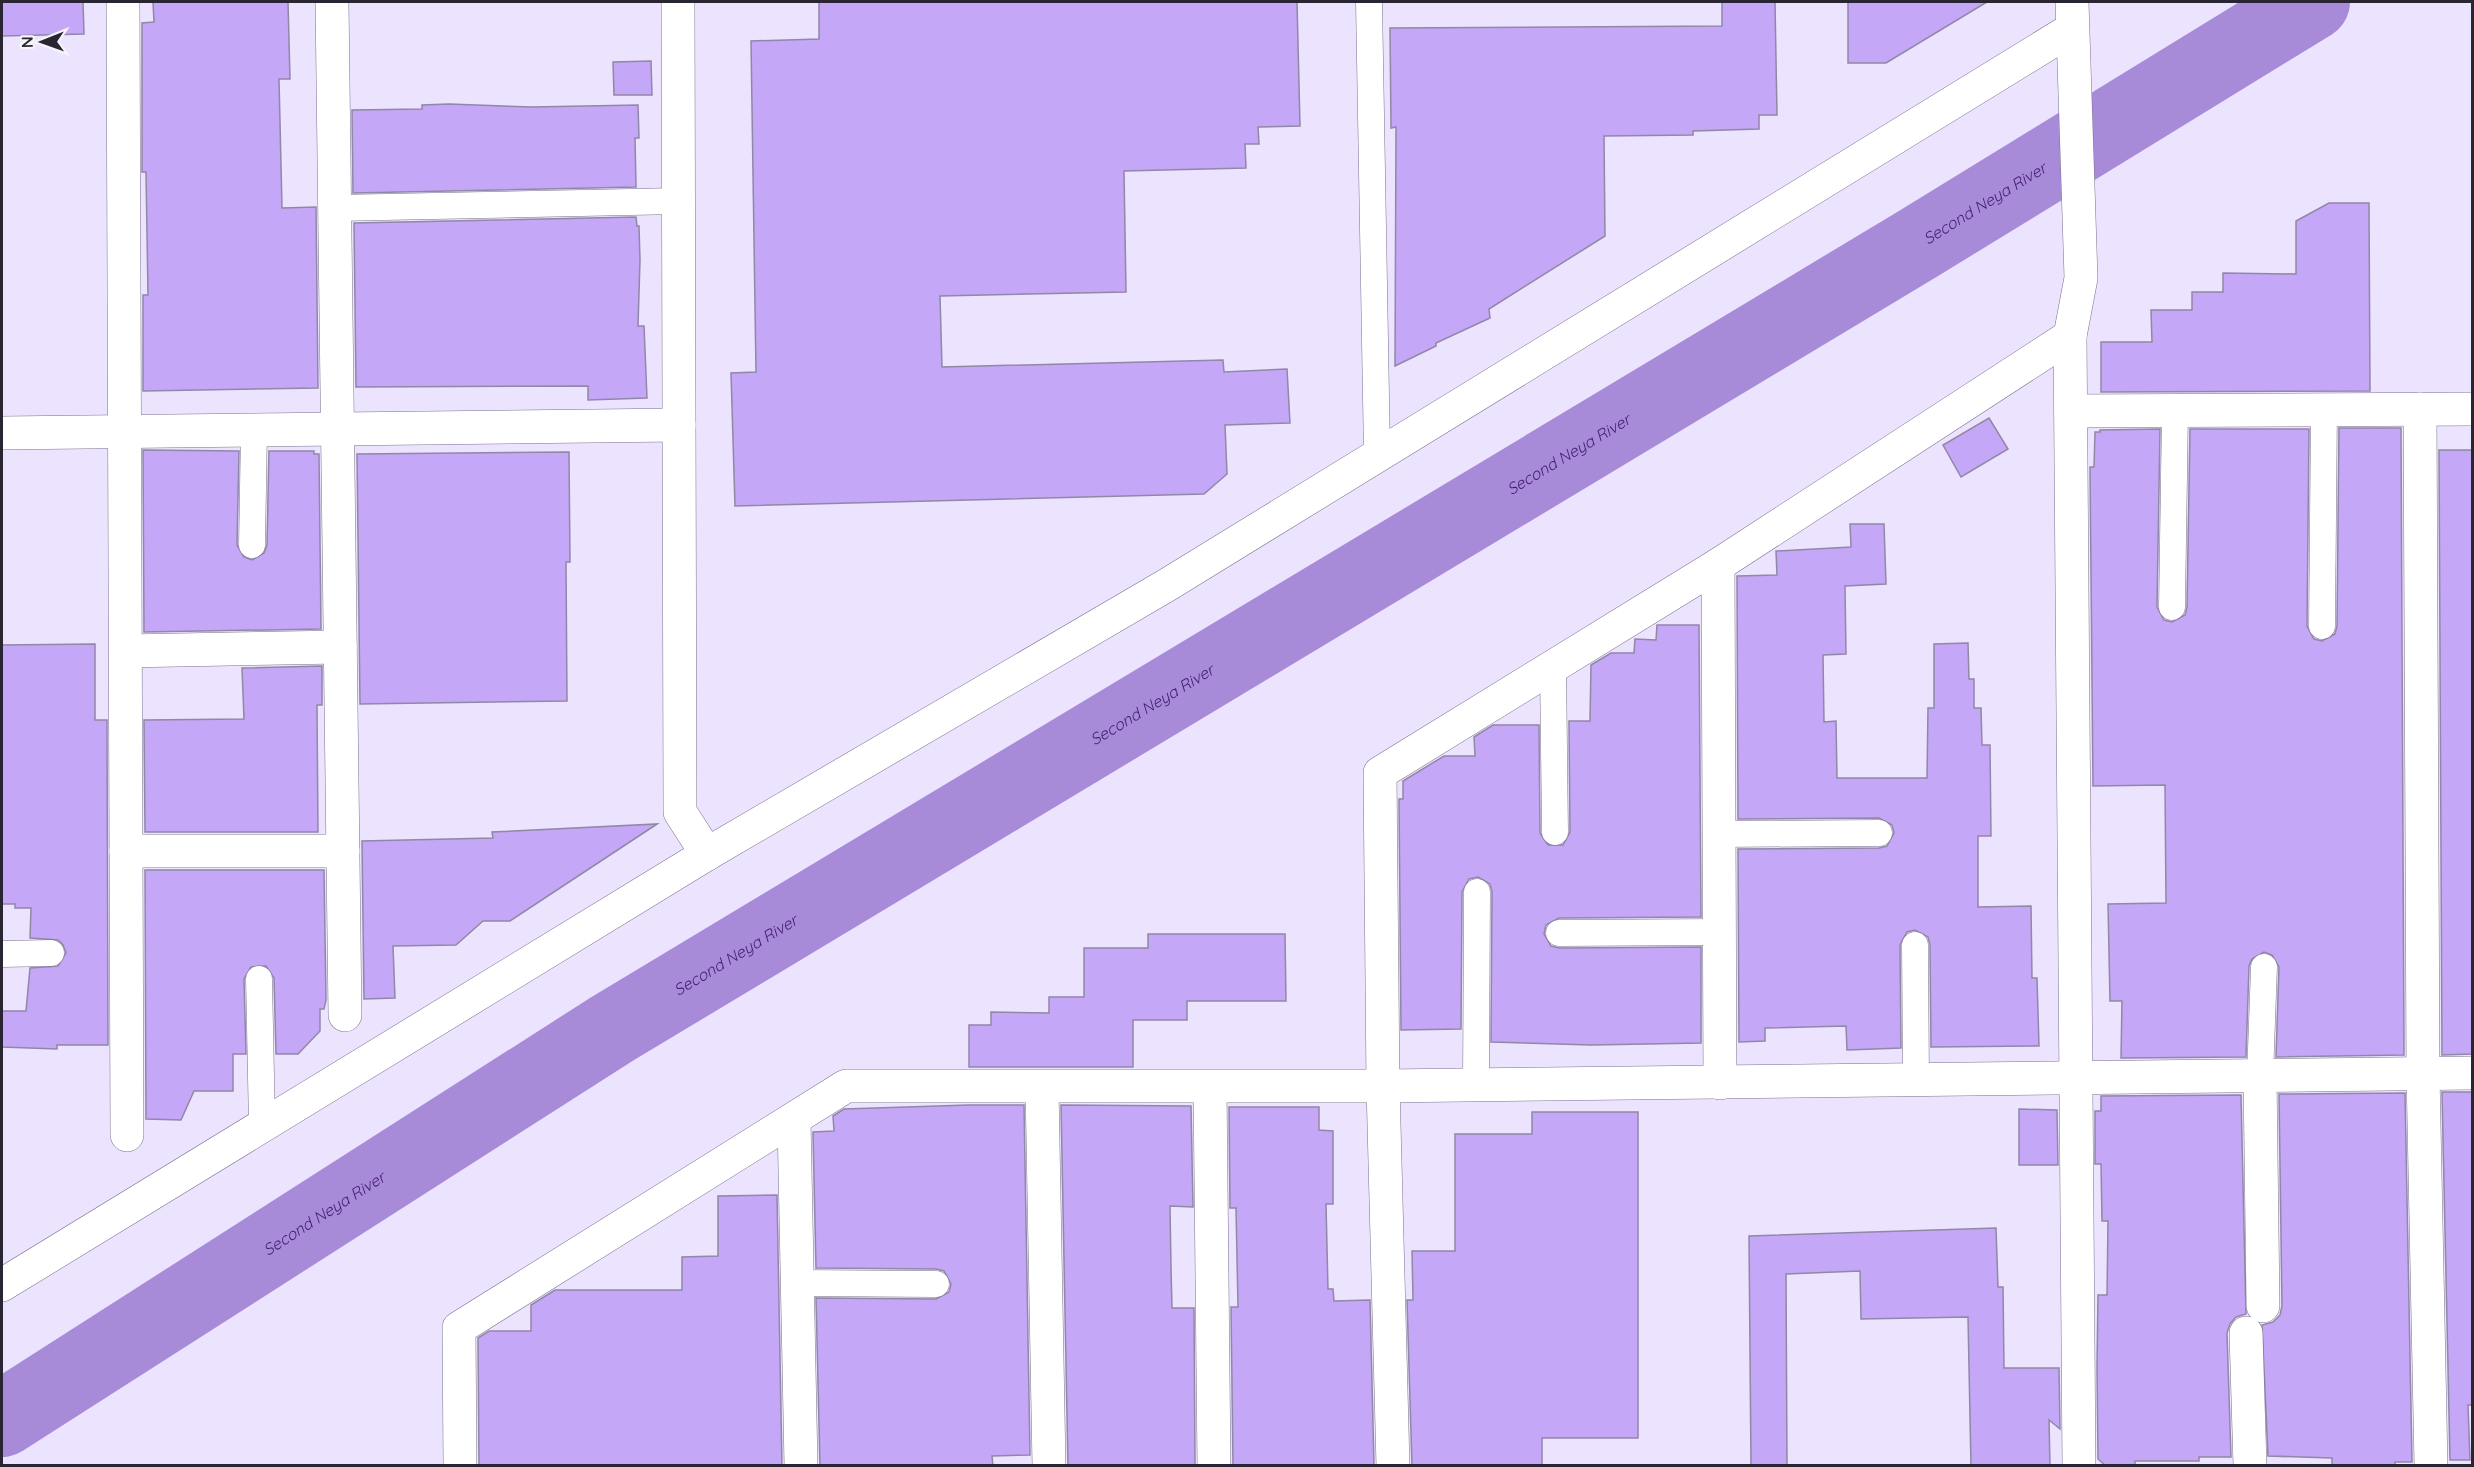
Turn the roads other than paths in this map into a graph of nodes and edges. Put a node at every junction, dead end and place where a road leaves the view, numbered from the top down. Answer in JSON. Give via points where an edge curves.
{"nodes":[{"id":1,"x":123,"y":2,"type":"edge"},
{"id":2,"x":332,"y":2,"type":"edge"},
{"id":3,"x":678,"y":2,"type":"edge"},
{"id":4,"x":1369,"y":2,"type":"edge"},
{"id":5,"x":2072,"y":29,"type":"edge"},
{"id":6,"x":679,"y":201,"type":"junction"},
{"id":7,"x":334,"y":208,"type":"junction"},
{"id":8,"x":2070,"y":336,"type":"junction"},
{"id":9,"x":2420,"y":409,"type":"junction"},
{"id":10,"x":2472,"y":409,"type":"edge"},
{"id":11,"x":2324,"y":410,"type":"junction"},
{"id":12,"x":2071,"y":411,"type":"junction"},
{"id":13,"x":2175,"y":411,"type":"junction"},
{"id":14,"x":679,"y":424,"type":"junction"},
{"id":15,"x":337,"y":429,"type":"junction"},
{"id":16,"x":254,"y":430,"type":"junction"},
{"id":17,"x":125,"y":432,"type":"junction"},
{"id":18,"x":2,"y":433,"type":"edge"},
{"id":19,"x":1377,"y":454,"type":"junction"},
{"id":20,"x":252,"y":545,"type":"dead end"},
{"id":21,"x":1718,"y":566,"type":"junction"},
{"id":22,"x":2172,"y":607,"type":"dead end"},
{"id":23,"x":2322,"y":626,"type":"dead end"},
{"id":24,"x":340,"y":647,"type":"junction"},
{"id":25,"x":126,"y":651,"type":"junction"},
{"id":26,"x":1553,"y":667,"type":"junction"},
{"id":27,"x":1555,"y":832,"type":"dead end"},
{"id":28,"x":1879,"y":833,"type":"dead end"},
{"id":29,"x":1719,"y":834,"type":"junction"},
{"id":30,"x":126,"y":851,"type":"junction"},
{"id":31,"x":343,"y":851,"type":"junction"},
{"id":32,"x":706,"y":854,"type":"junction"},
{"id":33,"x":1477,"y":892,"type":"dead end"},
{"id":34,"x":1719,"y":932,"type":"junction"},
{"id":35,"x":1559,"y":933,"type":"dead end"},
{"id":36,"x":1915,"y":945,"type":"dead end"},
{"id":37,"x":51,"y":953,"type":"dead end"},
{"id":38,"x":2,"y":954,"type":"edge"},
{"id":39,"x":2265,"y":967,"type":"dead end"},
{"id":40,"x":259,"y":979,"type":"dead end"},
{"id":41,"x":345,"y":1015,"type":"dead end"},
{"id":42,"x":2472,"y":1073,"type":"edge"},
{"id":43,"x":2423,"y":1074,"type":"junction"},
{"id":44,"x":2260,"y":1076,"type":"junction"},
{"id":45,"x":2075,"y":1080,"type":"junction"},
{"id":46,"x":1916,"y":1081,"type":"junction"},
{"id":47,"x":1720,"y":1083,"type":"junction"},
{"id":48,"x":1476,"y":1085,"type":"junction"},
{"id":49,"x":1383,"y":1086,"type":"junction"},
{"id":50,"x":1042,"y":1087,"type":"junction"},
{"id":51,"x":1210,"y":1087,"type":"junction"},
{"id":52,"x":794,"y":1120,"type":"junction"},
{"id":53,"x":262,"y":1125,"type":"junction"},
{"id":54,"x":127,"y":1135,"type":"dead end"},
{"id":55,"x":797,"y":1283,"type":"junction"},
{"id":56,"x":936,"y":1284,"type":"dead end"},
{"id":57,"x":2,"y":1285,"type":"edge"},
{"id":58,"x":2263,"y":1306,"type":"dead end"},
{"id":59,"x":2246,"y":1333,"type":"dead end"},
{"id":60,"x":460,"y":1466,"type":"edge"},
{"id":61,"x":801,"y":1466,"type":"edge"},
{"id":62,"x":1049,"y":1466,"type":"edge"},
{"id":63,"x":1214,"y":1466,"type":"edge"},
{"id":64,"x":1393,"y":1466,"type":"edge"},
{"id":65,"x":2079,"y":1466,"type":"edge"},
{"id":66,"x":2250,"y":1466,"type":"edge"},
{"id":67,"x":2431,"y":1466,"type":"edge"}],
"edges":[{"from":1,"to":17,"type":"street"},
{"from":2,"to":7,"type":"street"},
{"from":3,"to":6,"type":"street"},
{"from":4,"to":19,"type":"lane"},
{"from":5,"to":8,"type":"street","via":[[2081,278]]},
{"from":5,"to":19,"type":"street"},
{"from":6,"to":7,"type":"lane"},
{"from":6,"to":14,"type":"street"},
{"from":7,"to":15,"type":"street"},
{"from":8,"to":12,"type":"street"},
{"from":8,"to":21,"type":"street"},
{"from":9,"to":10,"type":"street"},
{"from":9,"to":11,"type":"street"},
{"from":9,"to":43,"type":"street"},
{"from":11,"to":13,"type":"street"},
{"from":11,"to":23,"type":"lane"},
{"from":12,"to":13,"type":"street"},
{"from":12,"to":45,"type":"street"},
{"from":13,"to":22,"type":"lane"},
{"from":14,"to":15,"type":"street"},
{"from":14,"to":32,"type":"street","via":[[680,812]]},
{"from":15,"to":16,"type":"street"},
{"from":15,"to":24,"type":"street"},
{"from":16,"to":17,"type":"street"},
{"from":16,"to":20,"type":"lane"},
{"from":17,"to":18,"type":"street"},
{"from":17,"to":25,"type":"street"},
{"from":19,"to":32,"type":"street","via":[[1167,585]]},
{"from":21,"to":26,"type":"street"},
{"from":21,"to":29,"type":"street"},
{"from":24,"to":25,"type":"street"},
{"from":24,"to":31,"type":"street"},
{"from":25,"to":30,"type":"street"},
{"from":26,"to":27,"type":"lane"},
{"from":26,"to":49,"type":"street","via":[[1380,773]]},
{"from":28,"to":29,"type":"lane"},
{"from":29,"to":34,"type":"street"},
{"from":30,"to":31,"type":"street"},
{"from":30,"to":54,"type":"street"},
{"from":31,"to":41,"type":"street"},
{"from":32,"to":53,"type":"street"},
{"from":33,"to":48,"type":"lane"},
{"from":34,"to":35,"type":"lane"},
{"from":34,"to":47,"type":"street"},
{"from":36,"to":46,"type":"lane"},
{"from":37,"to":38,"type":"lane"},
{"from":39,"to":44,"type":"lane"},
{"from":40,"to":53,"type":"lane"},
{"from":42,"to":43,"type":"street"},
{"from":43,"to":44,"type":"street"},
{"from":43,"to":67,"type":"street"},
{"from":44,"to":45,"type":"street"},
{"from":44,"to":58,"type":"street"},
{"from":45,"to":46,"type":"street"},
{"from":45,"to":65,"type":"street"},
{"from":46,"to":47,"type":"street"},
{"from":47,"to":48,"type":"street"},
{"from":48,"to":49,"type":"street"},
{"from":49,"to":51,"type":"street"},
{"from":49,"to":64,"type":"street"},
{"from":50,"to":51,"type":"street"},
{"from":50,"to":52,"type":"street","via":[[846,1086]]},
{"from":50,"to":62,"type":"street"},
{"from":51,"to":63,"type":"street"},
{"from":52,"to":55,"type":"street"},
{"from":52,"to":60,"type":"street","via":[[459,1328]]},
{"from":53,"to":57,"type":"street"},
{"from":55,"to":56,"type":"lane"},
{"from":55,"to":61,"type":"street"},
{"from":59,"to":66,"type":"street"}]}
